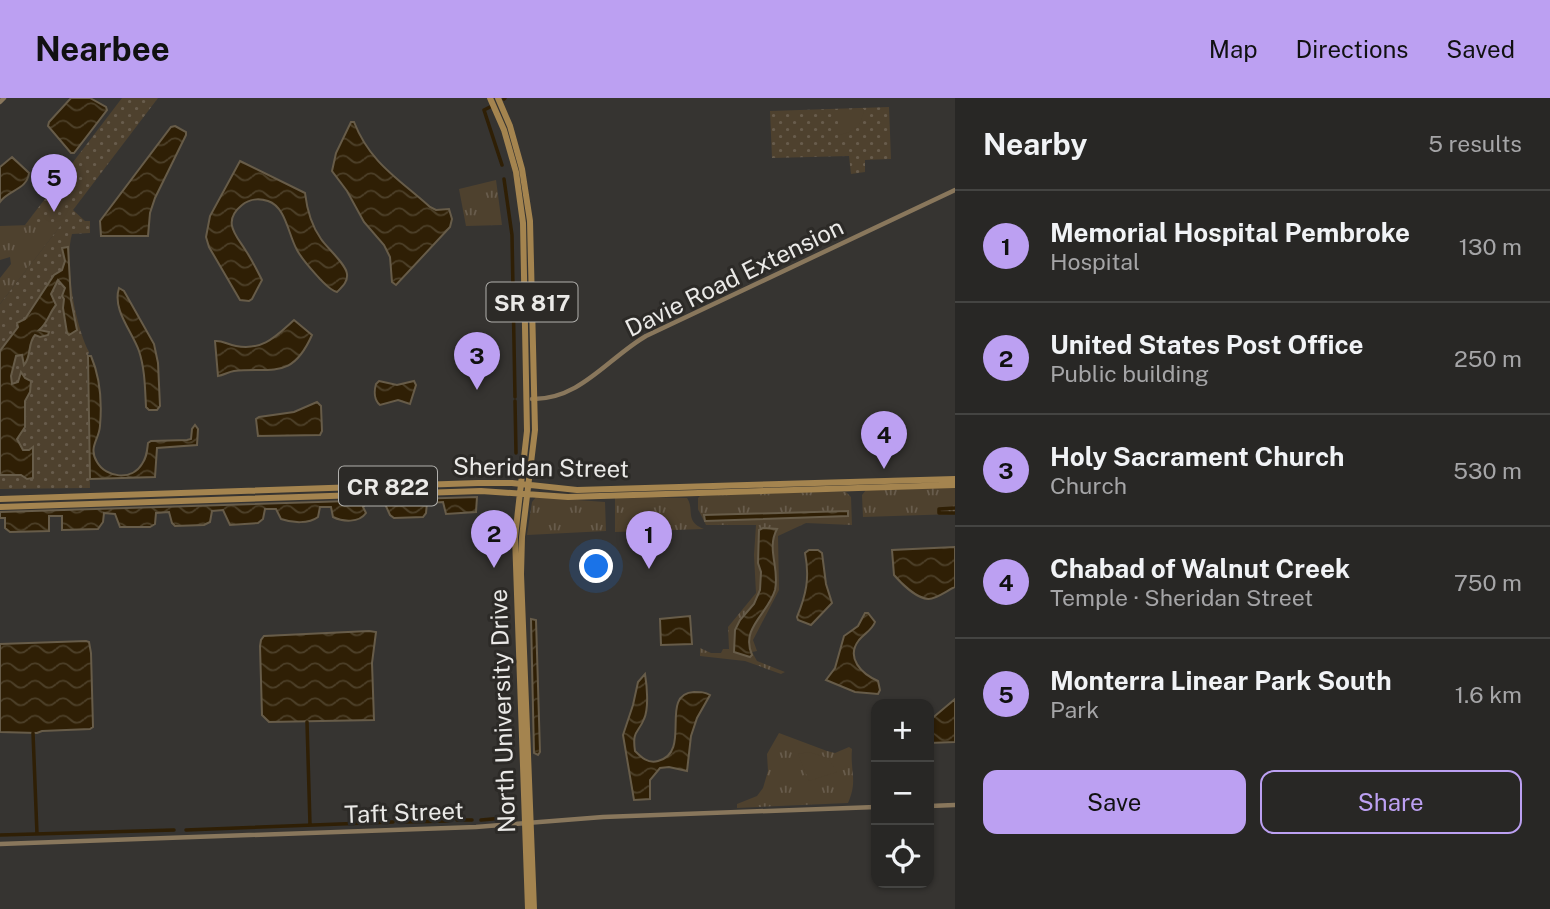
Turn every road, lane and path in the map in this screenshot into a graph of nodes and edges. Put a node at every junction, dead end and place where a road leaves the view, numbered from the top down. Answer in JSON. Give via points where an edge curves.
{"nodes":[{"id":1,"x":4,"y":98,"type":"edge"},
{"id":2,"x":490,"y":98,"type":"edge"},
{"id":3,"x":498,"y":98,"type":"edge"},
{"id":4,"x":0,"y":102,"type":"edge"},
{"id":5,"x":955,"y":190,"type":"edge"},
{"id":6,"x":525,"y":272,"type":"junction"},
{"id":7,"x":533,"y":316,"type":"junction"},
{"id":8,"x":531,"y":399,"type":"junction"},
{"id":9,"x":955,"y":478,"type":"edge"},
{"id":10,"x":525,"y":485,"type":"junction"},
{"id":11,"x":955,"y":485,"type":"edge"},
{"id":12,"x":524,"y":493,"type":"junction"},
{"id":13,"x":0,"y":499,"type":"edge"},
{"id":14,"x":0,"y":507,"type":"edge"},
{"id":15,"x":955,"y":805,"type":"edge"},
{"id":16,"x":934,"y":806,"type":"edge"},
{"id":17,"x":871,"y":807,"type":"edge"},
{"id":18,"x":528,"y":823,"type":"junction"},
{"id":19,"x":0,"y":843,"type":"edge"},
{"id":20,"x":528,"y":909,"type":"edge"},
{"id":21,"x":534,"y":909,"type":"edge"}],
"edges":[{"from":1,"to":4,"type":"street"},
{"from":2,"to":6,"type":"main road","name":"North University Drive","number":"SR 817","via":[[520,189]]},
{"from":3,"to":7,"type":"main road","name":"North University Drive","number":"SR 817","via":[[512,134],[528,204]]},
{"from":5,"to":8,"type":"street","name":"Davie Road Extension","via":[[646,336],[580,387],[556,397]]},
{"from":6,"to":7,"type":"main road"},
{"from":6,"to":8,"type":"main road","name":"North University Drive","number":"SR 817"},
{"from":7,"to":8,"type":"main road","name":"North University Drive","number":"SR 817"},
{"from":8,"to":10,"type":"main road","name":"North University Drive","number":"SR 817","via":[[535,437]]},
{"from":9,"to":10,"type":"main road","name":"Sheridan Street","number":"CR 822","via":[[577,490]]},
{"from":10,"to":12,"type":"main road","name":"North University Drive","number":"SR 817"},
{"from":10,"to":13,"type":"main road","name":"Sheridan Street","number":"CR 822"},
{"from":11,"to":12,"type":"main road","name":"Sheridan Street","number":"CR 822","via":[[568,497]]},
{"from":12,"to":14,"type":"main road","name":"Sheridan Street","number":"CR 822"},
{"from":12,"to":18,"type":"main road","name":"North University Drive","number":"SR 817","via":[[515,537]]},
{"from":15,"to":16,"type":"street"},
{"from":17,"to":18,"type":"street","name":"Taft Street"},
{"from":18,"to":19,"type":"street","name":"Taft Street"},
{"from":18,"to":20,"type":"main road","name":"North University Drive","number":"SR 817"},
{"from":18,"to":21,"type":"main road","name":"North University Drive","number":"SR 817"}]}
